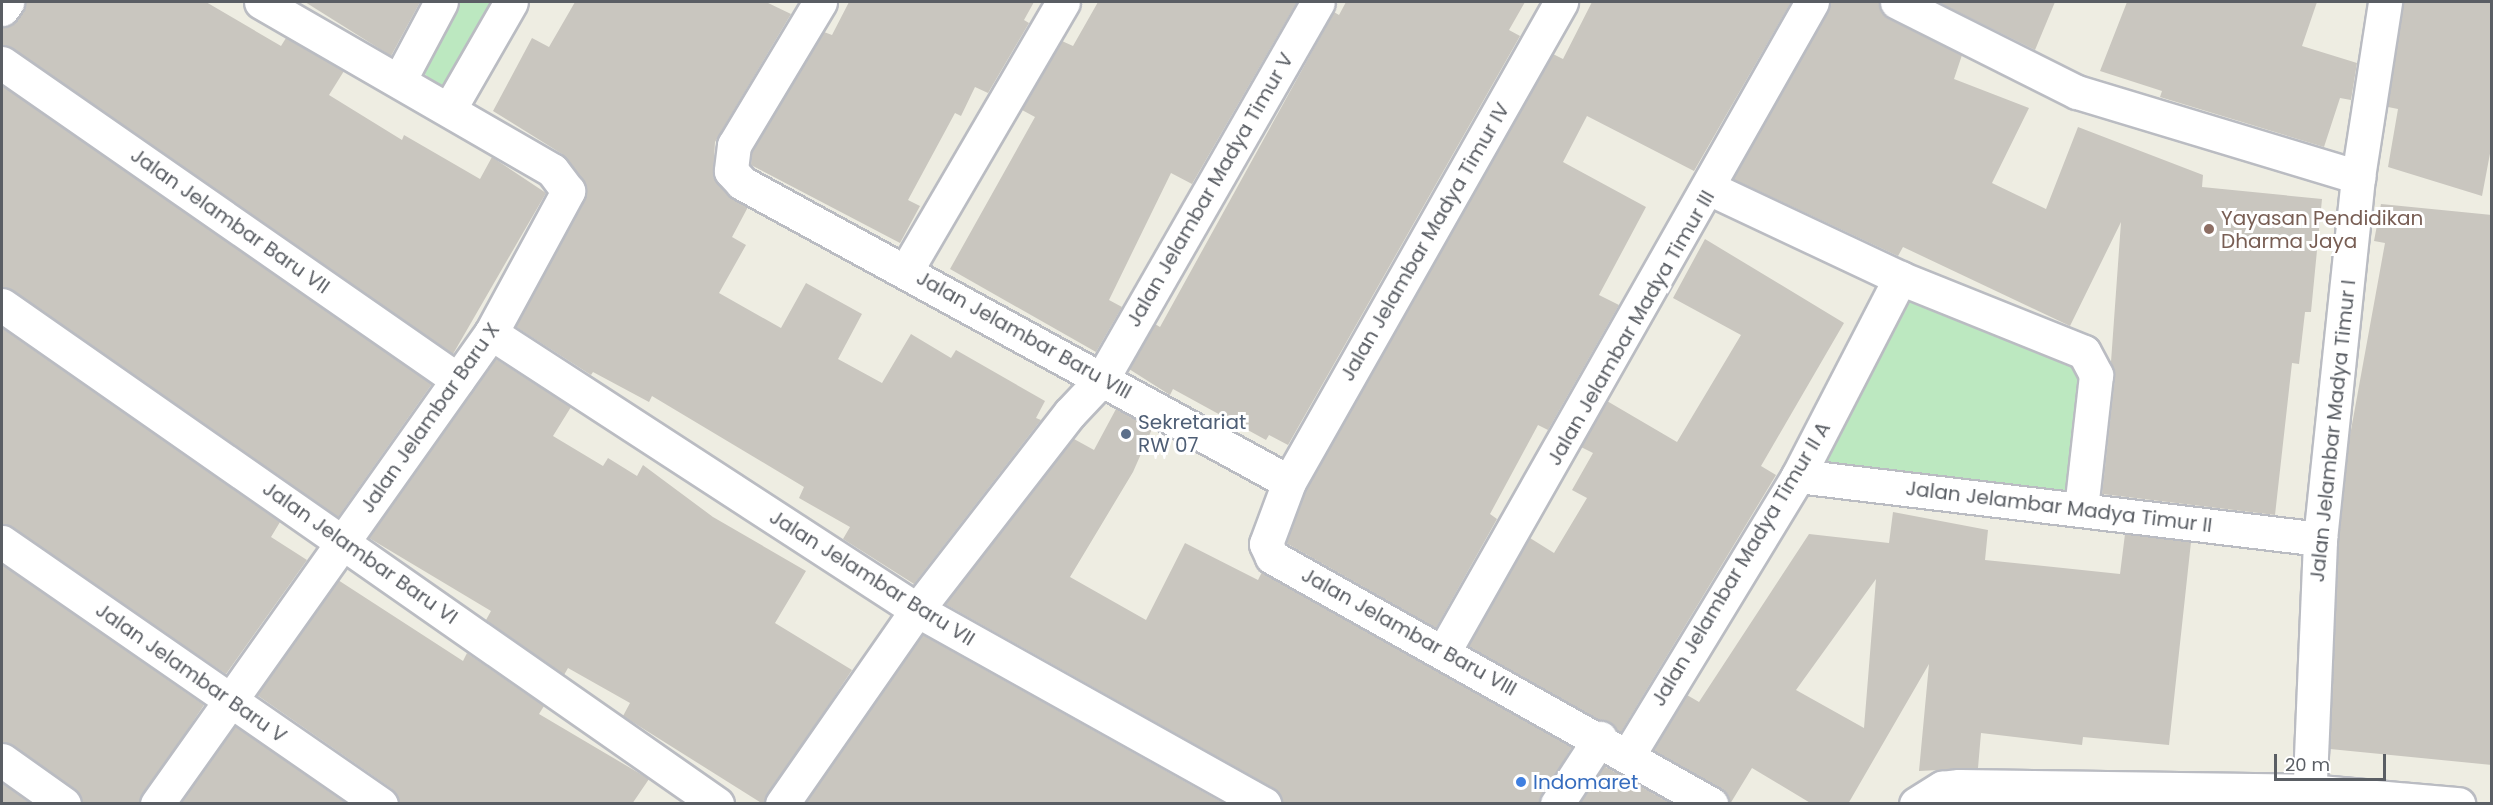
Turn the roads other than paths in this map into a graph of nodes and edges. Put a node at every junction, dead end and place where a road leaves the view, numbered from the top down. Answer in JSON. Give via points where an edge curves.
{"nodes":[{"id":1,"x":7,"y":2,"type":"edge"},
{"id":2,"x":261,"y":2,"type":"edge"},
{"id":3,"x":441,"y":2,"type":"edge"},
{"id":4,"x":511,"y":2,"type":"edge"},
{"id":5,"x":820,"y":2,"type":"edge"},
{"id":6,"x":1063,"y":2,"type":"edge"},
{"id":7,"x":1318,"y":2,"type":"edge"},
{"id":8,"x":1561,"y":2,"type":"edge"},
{"id":9,"x":1812,"y":2,"type":"edge"},
{"id":10,"x":1897,"y":2,"type":"edge"},
{"id":11,"x":2385,"y":2,"type":"edge"},
{"id":12,"x":2,"y":9,"type":"edge"},
{"id":13,"x":2,"y":63,"type":"edge"},
{"id":14,"x":400,"y":79,"type":"junction"},
{"id":15,"x":450,"y":108,"type":"junction"},
{"id":16,"x":2358,"y":177,"type":"junction"},
{"id":17,"x":1711,"y":189,"type":"junction"},
{"id":18,"x":907,"y":269,"type":"junction"},
{"id":19,"x":1900,"y":278,"type":"junction"},
{"id":20,"x":2,"y":305,"type":"edge"},
{"id":21,"x":491,"y":333,"type":"junction"},
{"id":22,"x":1102,"y":379,"type":"junction"},
{"id":23,"x":458,"y":380,"type":"junction"},
{"id":24,"x":1798,"y":476,"type":"junction"},
{"id":25,"x":1289,"y":482,"type":"junction"},
{"id":26,"x":2081,"y":510,"type":"junction"},
{"id":27,"x":2320,"y":539,"type":"junction"},
{"id":28,"x":344,"y":541,"type":"junction"},
{"id":29,"x":2,"y":542,"type":"edge"},
{"id":30,"x":917,"y":610,"type":"junction"},
{"id":31,"x":1444,"y":651,"type":"junction"},
{"id":32,"x":229,"y":701,"type":"junction"},
{"id":33,"x":1600,"y":738,"type":"junction"},
{"id":34,"x":1629,"y":754,"type":"junction"},
{"id":35,"x":2,"y":760,"type":"edge"},
{"id":36,"x":2309,"y":797,"type":"edge"},
{"id":37,"x":64,"y":804,"type":"edge"},
{"id":38,"x":156,"y":804,"type":"edge"},
{"id":39,"x":381,"y":804,"type":"edge"},
{"id":40,"x":717,"y":804,"type":"edge"},
{"id":41,"x":782,"y":804,"type":"edge"},
{"id":42,"x":1264,"y":804,"type":"edge"},
{"id":43,"x":1557,"y":804,"type":"edge"},
{"id":44,"x":1711,"y":804,"type":"edge"},
{"id":45,"x":1916,"y":804,"type":"edge"},
{"id":46,"x":2458,"y":804,"type":"edge"}],
"edges":[{"from":1,"to":12,"type":"street"},
{"from":2,"to":14,"type":"street"},
{"from":3,"to":14,"type":"street"},
{"from":4,"to":15,"type":"street"},
{"from":5,"to":18,"type":"street","name":"Jalan Jelambar Baru VIII","via":[[734,145],[731,171],[742,183]]},
{"from":6,"to":18,"type":"street"},
{"from":7,"to":22,"type":"street","name":"Jalan Jelambar Madya Timur V"},
{"from":8,"to":25,"type":"street","name":"Jalan Jelambar Madya Timur IV"},
{"from":9,"to":17,"type":"street","name":"Jalan Jelambar Madya Timur III"},
{"from":10,"to":16,"type":"street","via":[[2077,92]]},
{"from":11,"to":16,"type":"street","name":"Jalan Jelambar Madya Timur I"},
{"from":13,"to":23,"type":"street","name":"Jalan Jelambar Baru VII"},
{"from":14,"to":15,"type":"street"},
{"from":15,"to":21,"type":"street","name":"Jalan Jelambar Baru X","via":[[552,170],[565,182],[566,203]]},
{"from":16,"to":27,"type":"street","name":"Jalan Jelambar Madya Timur I"},
{"from":17,"to":19,"type":"street"},
{"from":17,"to":31,"type":"street","name":"Jalan Jelambar Madya Timur III"},
{"from":18,"to":22,"type":"street","name":"Jalan Jelambar Baru VIII"},
{"from":19,"to":24,"type":"street","name":"Jalan Jelambar Madya Timur II A"},
{"from":19,"to":26,"type":"street","via":[[2076,346],[2093,362],[2096,375]]},
{"from":20,"to":28,"type":"street","name":"Jalan Jelambar Baru VI"},
{"from":21,"to":23,"type":"street","name":"Jalan Jelambar Baru X"},
{"from":21,"to":30,"type":"street","name":"Jalan Jelambar Baru VII"},
{"from":22,"to":25,"type":"street","name":"Jalan Jelambar Baru VIII"},
{"from":22,"to":30,"type":"street","name":"Jalan Jelambar Madya Timur V","via":[[1070,413]]},
{"from":23,"to":28,"type":"street","name":"Jalan Jelambar Baru X"},
{"from":24,"to":26,"type":"street","name":"Jalan Jelambar Madya Timur II"},
{"from":24,"to":34,"type":"street","name":"Jalan Jelambar Madya Timur II A"},
{"from":25,"to":31,"type":"street","name":"Jalan Jelambar Baru VIII","via":[[1267,552]]},
{"from":26,"to":27,"type":"street","name":"Jalan Jelambar Madya Timur II"},
{"from":27,"to":36,"type":"street","name":"Jalan Jelambar Madya Timur I"},
{"from":28,"to":32,"type":"street","name":"Jalan Jelambar Baru X"},
{"from":28,"to":40,"type":"street","name":"Jalan Jelambar Baru VI"},
{"from":29,"to":32,"type":"street","name":"Jalan Jelambar Baru V"},
{"from":30,"to":41,"type":"street","name":"Jalan Jelambar Madya Timur V"},
{"from":30,"to":42,"type":"street","name":"Jalan Jelambar Baru VII"},
{"from":31,"to":33,"type":"street","name":"Jalan Jelambar Baru VIII"},
{"from":32,"to":38,"type":"street","name":"Jalan Jelambar Baru X"},
{"from":32,"to":39,"type":"street","name":"Jalan Jelambar Baru V"},
{"from":33,"to":34,"type":"street","name":"Jalan Jelambar Baru VIII"},
{"from":33,"to":43,"type":"street"},
{"from":34,"to":44,"type":"street","name":"Jalan Jelambar Baru VIII"},
{"from":35,"to":37,"type":"street"},
{"from":36,"to":45,"type":"street","via":[[1959,786],[1942,788]]},
{"from":36,"to":46,"type":"street"}]}
